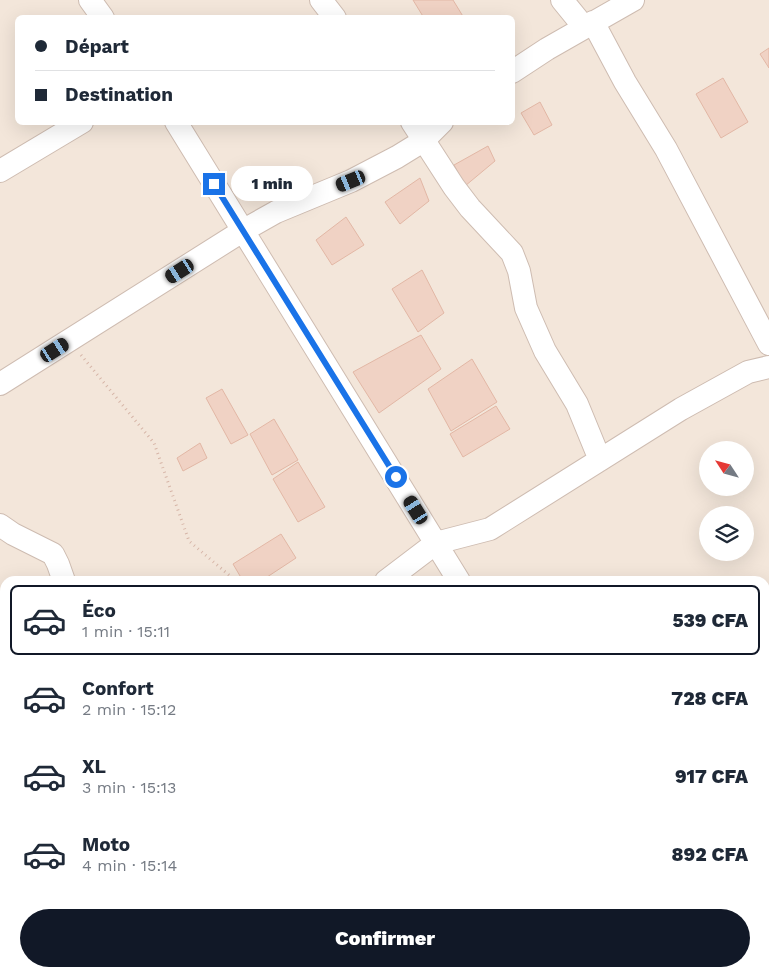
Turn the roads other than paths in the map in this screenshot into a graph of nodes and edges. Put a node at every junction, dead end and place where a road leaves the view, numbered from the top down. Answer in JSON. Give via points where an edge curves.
{"nodes":[{"id":1,"x":90,"y":0,"type":"edge"},
{"id":2,"x":320,"y":0,"type":"edge"},
{"id":3,"x":562,"y":0,"type":"edge"},
{"id":4,"x":633,"y":0,"type":"edge"},
{"id":5,"x":101,"y":15,"type":"edge"},
{"id":6,"x":332,"y":15,"type":"edge"},
{"id":7,"x":588,"y":24,"type":"junction"},
{"id":8,"x":515,"y":70,"type":"edge"},
{"id":9,"x":77,"y":125,"type":"edge"},
{"id":10,"x":178,"y":125,"type":"edge"},
{"id":11,"x":414,"y":125,"type":"edge"},
{"id":12,"x":439,"y":125,"type":"edge"},
{"id":13,"x":423,"y":141,"type":"junction"},
{"id":14,"x":0,"y":172,"type":"edge"},
{"id":15,"x":244,"y":230,"type":"junction"},
{"id":16,"x":769,"y":344,"type":"edge"},
{"id":17,"x":769,"y":367,"type":"edge"},
{"id":18,"x":0,"y":384,"type":"edge"},
{"id":19,"x":600,"y":460,"type":"junction"},
{"id":20,"x":0,"y":525,"type":"edge"},
{"id":21,"x":436,"y":543,"type":"junction"},
{"id":22,"x":62,"y":576,"type":"edge"},
{"id":23,"x":393,"y":576,"type":"edge"},
{"id":24,"x":456,"y":576,"type":"edge"}],
"edges":[{"from":1,"to":5,"type":"street"},
{"from":2,"to":6,"type":"street"},
{"from":3,"to":7,"type":"street"},
{"from":4,"to":7,"type":"street"},
{"from":7,"to":8,"type":"street"},
{"from":7,"to":16,"type":"street","via":[[666,150]]},
{"from":9,"to":14,"type":"street"},
{"from":10,"to":15,"type":"street"},
{"from":11,"to":13,"type":"street"},
{"from":12,"to":13,"type":"street"},
{"from":13,"to":15,"type":"street","via":[[351,181],[276,212]]},
{"from":13,"to":19,"type":"street","via":[[470,208],[512,253],[520,271],[526,308],[545,351],[577,404]]},
{"from":15,"to":18,"type":"street"},
{"from":15,"to":21,"type":"street"},
{"from":17,"to":19,"type":"street","via":[[748,372]]},
{"from":19,"to":21,"type":"street","via":[[490,529]]},
{"from":20,"to":22,"type":"street","via":[[53,554]]},
{"from":21,"to":23,"type":"street"},
{"from":21,"to":24,"type":"street"}]}
